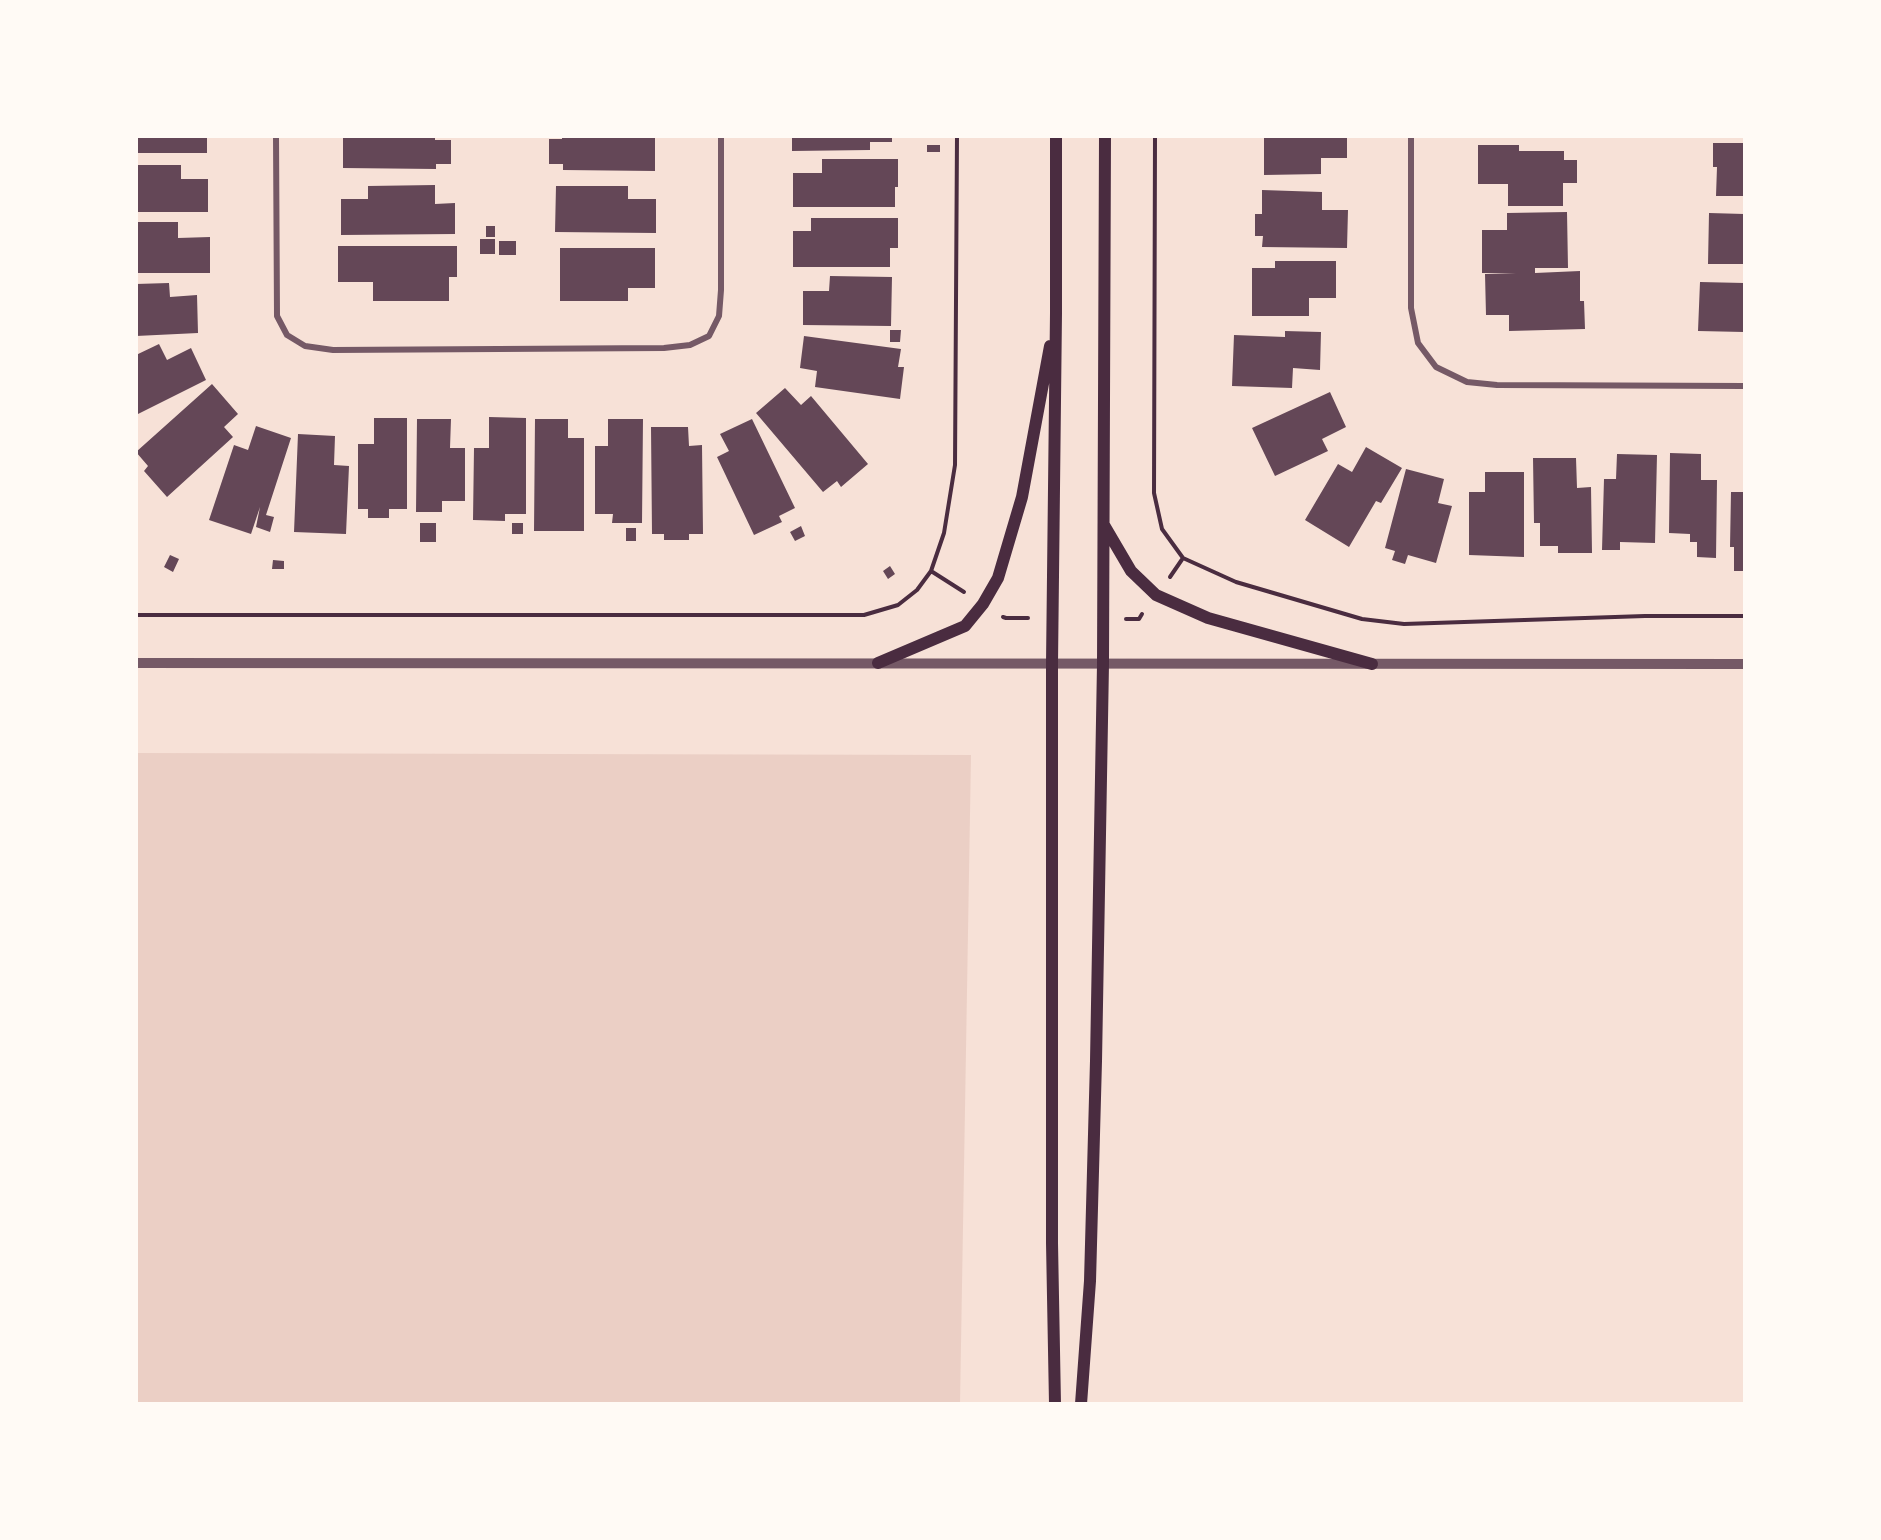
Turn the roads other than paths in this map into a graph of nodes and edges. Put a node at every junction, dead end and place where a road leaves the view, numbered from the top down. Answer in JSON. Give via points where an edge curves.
{"nodes":[{"id":1,"x":276,"y":136,"type":"edge"},
{"id":2,"x":721,"y":136,"type":"edge"},
{"id":3,"x":1056,"y":136,"type":"edge"},
{"id":4,"x":1106,"y":136,"type":"edge"},
{"id":5,"x":1411,"y":136,"type":"edge"},
{"id":6,"x":1056,"y":313,"type":"junction"},
{"id":7,"x":1744,"y":386,"type":"edge"},
{"id":8,"x":1104,"y":524,"type":"junction"},
{"id":9,"x":136,"y":663,"type":"edge"},
{"id":10,"x":878,"y":663,"type":"junction"},
{"id":11,"x":1052,"y":663,"type":"junction"},
{"id":12,"x":1103,"y":664,"type":"junction"},
{"id":13,"x":1372,"y":664,"type":"junction"},
{"id":14,"x":1744,"y":664,"type":"edge"},
{"id":15,"x":1055,"y":1404,"type":"edge"},
{"id":16,"x":1081,"y":1404,"type":"edge"}],
"edges":[{"from":1,"to":2,"type":"street","via":[[277,316],[287,335],[305,346],[333,350],[663,348],[690,345],[710,336],[719,316],[721,290]]},
{"from":3,"to":6,"type":"main road"},
{"from":4,"to":8,"type":"main road"},
{"from":5,"to":7,"type":"street","via":[[1411,308],[1418,343],[1436,367],[1467,382],[1497,385]]},
{"from":6,"to":10,"type":"main road","via":[[1022,497],[999,578],[965,626]]},
{"from":6,"to":11,"type":"main road"},
{"from":8,"to":12,"type":"main road"},
{"from":8,"to":13,"type":"main road","via":[[1131,571],[1156,595],[1208,618]]},
{"from":9,"to":10,"type":"street"},
{"from":10,"to":11,"type":"street"},
{"from":11,"to":12,"type":"street"},
{"from":11,"to":15,"type":"main road"},
{"from":12,"to":13,"type":"street"},
{"from":12,"to":16,"type":"main road","via":[[1090,1281]]},
{"from":13,"to":14,"type":"street"}]}
